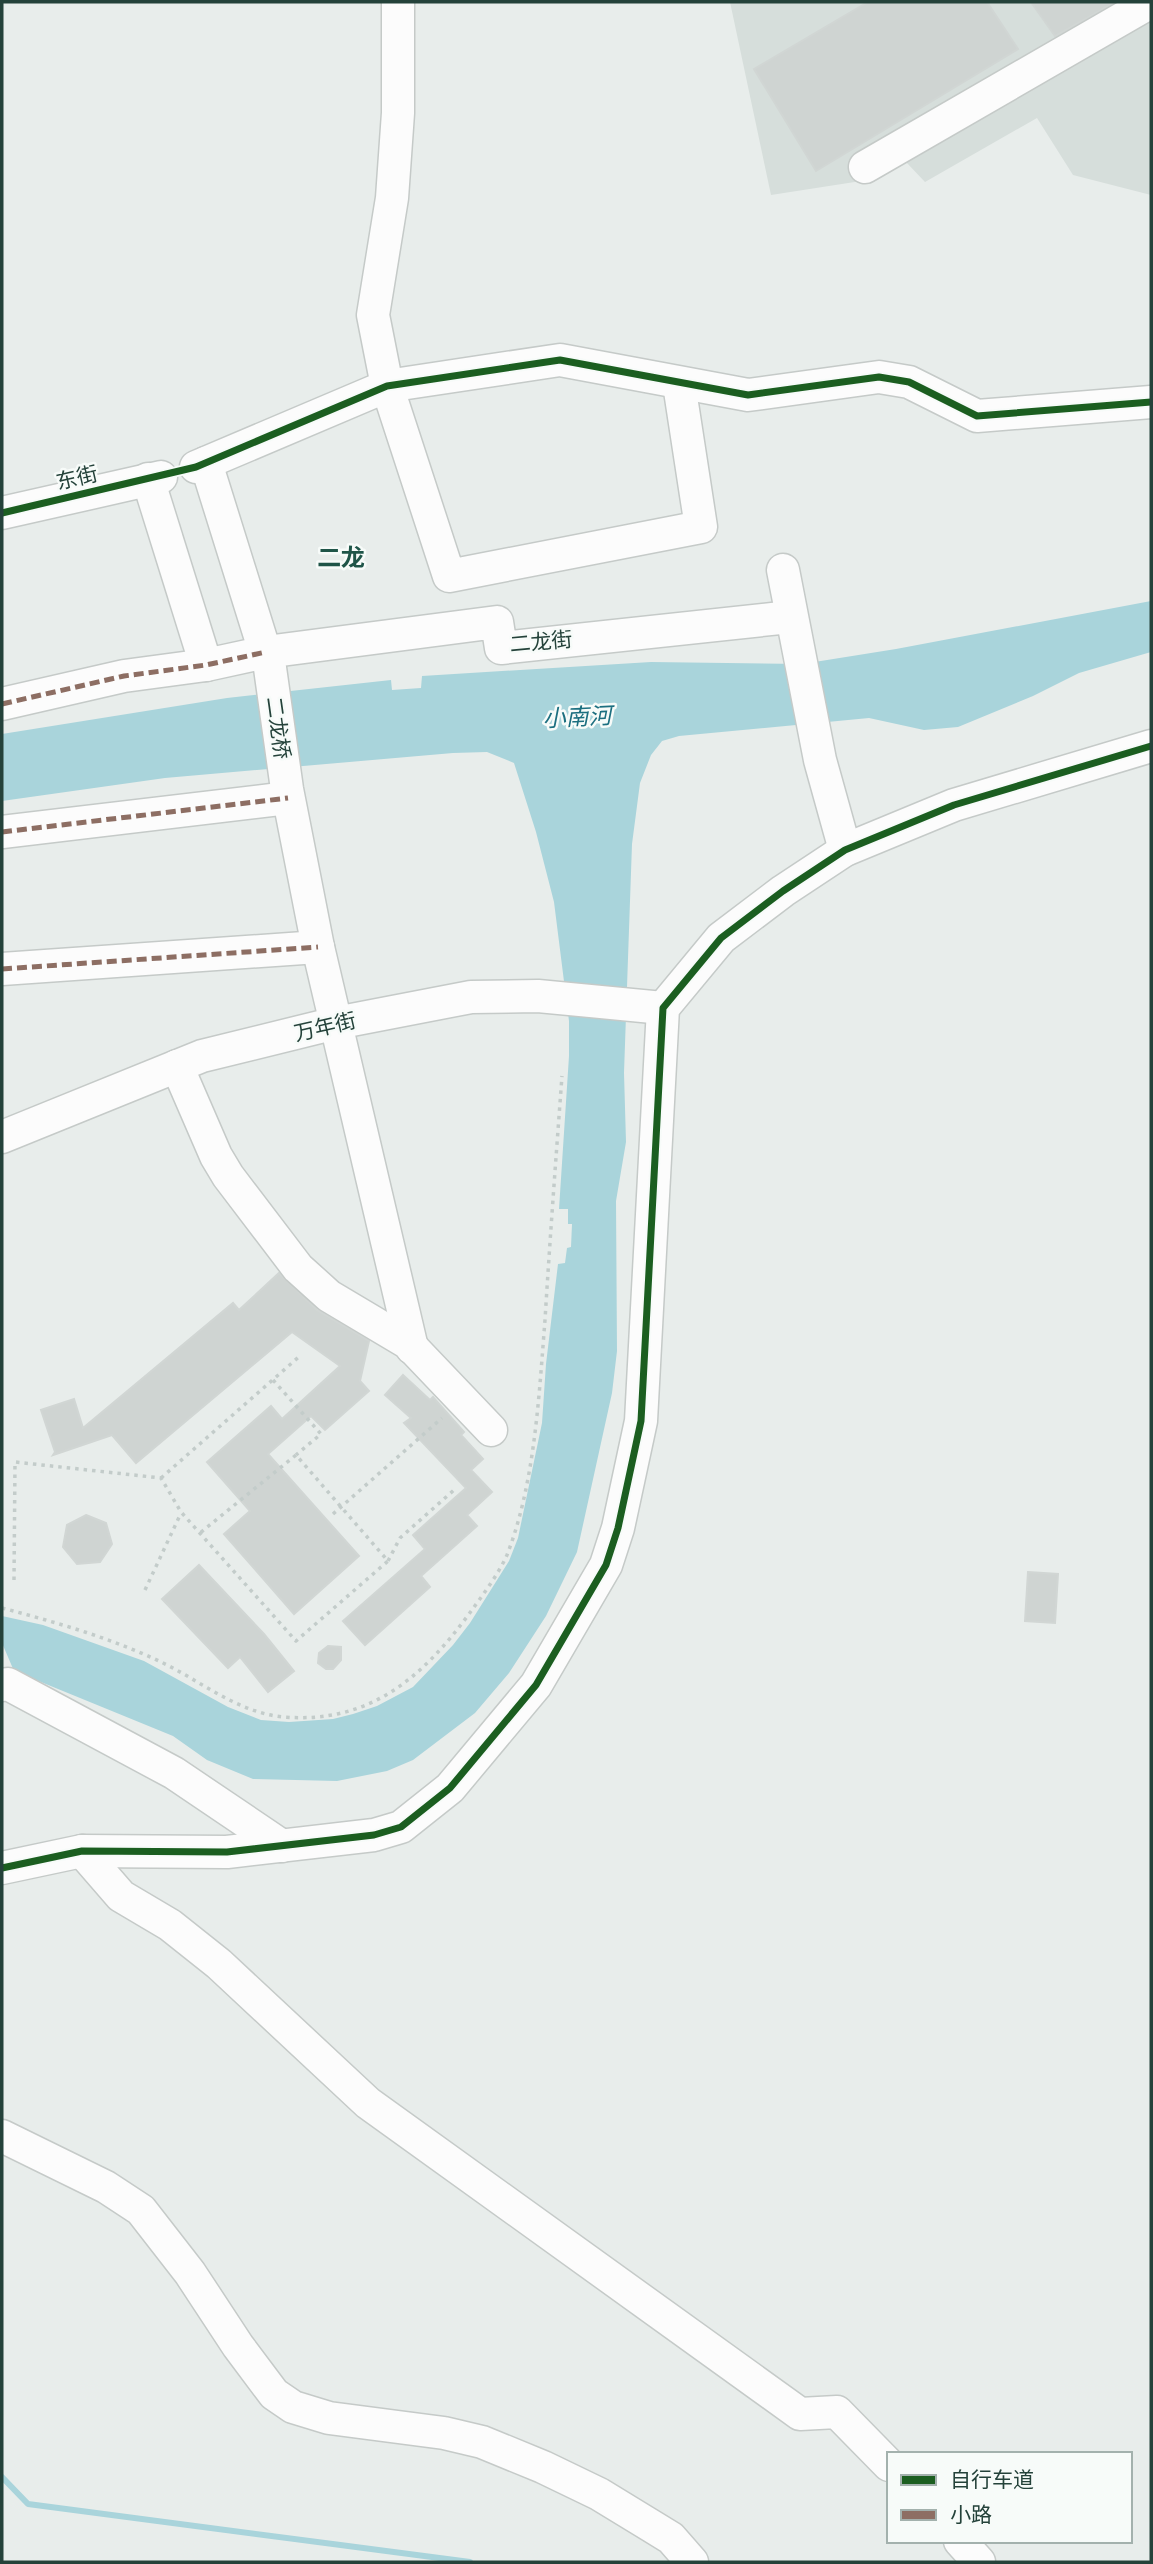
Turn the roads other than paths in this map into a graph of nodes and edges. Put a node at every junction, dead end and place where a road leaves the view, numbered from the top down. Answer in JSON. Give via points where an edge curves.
{"nodes":[{"id":1,"x":398,"y":2,"type":"edge"},
{"id":2,"x":1151,"y":2,"type":"edge"},
{"id":3,"x":865,"y":167,"type":"dead end"},
{"id":4,"x":679,"y":384,"type":"junction"},
{"id":5,"x":387,"y":386,"type":"junction"},
{"id":6,"x":1151,"y":402,"type":"edge"},
{"id":7,"x":2,"y":513,"type":"edge"},
{"id":8,"x":782,"y":570,"type":"dead end"},
{"id":9,"x":790,"y":617,"type":"junction"},
{"id":10,"x":268,"y":660,"type":"junction"},
{"id":11,"x":206,"y":665,"type":"junction"},
{"id":12,"x":2,"y":704,"type":"edge"},
{"id":13,"x":1151,"y":746,"type":"edge"},
{"id":14,"x":287,"y":794,"type":"junction"},
{"id":15,"x":2,"y":832,"type":"edge"},
{"id":16,"x":845,"y":850,"type":"junction"},
{"id":17,"x":318,"y":947,"type":"junction"},
{"id":18,"x":2,"y":969,"type":"edge"},
{"id":19,"x":649,"y":1006,"type":"junction"},
{"id":20,"x":336,"y":1023,"type":"junction"},
{"id":21,"x":177,"y":1066,"type":"junction"},
{"id":22,"x":2,"y":1137,"type":"edge"},
{"id":23,"x":412,"y":1348,"type":"junction"},
{"id":24,"x":491,"y":1430,"type":"dead end"},
{"id":25,"x":4,"y":1680,"type":"edge"},
{"id":26,"x":282,"y":1846,"type":"junction"},
{"id":27,"x":82,"y":1851,"type":"junction"},
{"id":28,"x":2,"y":1868,"type":"edge"},
{"id":29,"x":2,"y":2136,"type":"edge"},
{"id":30,"x":887,"y":2463,"type":"edge"},
{"id":31,"x":962,"y":2543,"type":"edge"},
{"id":32,"x":692,"y":2562,"type":"edge"},
{"id":33,"x":979,"y":2562,"type":"edge"}],
"edges":[{"from":1,"to":5,"type":"street","via":[[392,198],[373,315]]},
{"from":2,"to":3,"type":"street"},
{"from":4,"to":5,"type":"street","via":[[560,360]]},
{"from":4,"to":5,"type":"street","via":[[701,527],[449,576]]},
{"from":4,"to":6,"type":"street","via":[[748,395],[879,377],[909,382],[978,416]]},
{"from":5,"to":10,"type":"street","name":"二龙桥","via":[[201,465]]},
{"from":7,"to":11,"type":"street","name":"东街","via":[[155,478]]},
{"from":8,"to":9,"type":"street"},
{"from":9,"to":10,"type":"street","name":"二龙街","via":[[501,648],[497,622]]},
{"from":9,"to":16,"type":"street","via":[[820,760]]},
{"from":10,"to":11,"type":"street"},
{"from":10,"to":14,"type":"street","name":"二龙桥"},
{"from":11,"to":12,"type":"street","via":[[124,677]]},
{"from":13,"to":16,"type":"street","via":[[954,805]]},
{"from":14,"to":15,"type":"street"},
{"from":14,"to":17,"type":"street","name":"二龙桥"},
{"from":16,"to":19,"type":"street","via":[[721,938]]},
{"from":17,"to":18,"type":"street"},
{"from":17,"to":20,"type":"street","name":"二龙桥"},
{"from":19,"to":20,"type":"street","name":"万年街","via":[[538,996],[471,997]]},
{"from":19,"to":26,"type":"street","via":[[641,1421],[606,1565],[536,1685],[450,1788],[418,1816],[386,1832]]},
{"from":20,"to":21,"type":"street","name":"万年街"},
{"from":20,"to":23,"type":"street","name":"二龙桥"},
{"from":21,"to":22,"type":"street","name":"万年街"},
{"from":21,"to":23,"type":"street","via":[[216,1156],[298,1268],[329,1296]]},
{"from":23,"to":24,"type":"street"},
{"from":25,"to":26,"type":"street","via":[[174,1773]]},
{"from":26,"to":27,"type":"street","via":[[227,1852]]},
{"from":27,"to":28,"type":"street"},
{"from":27,"to":30,"type":"street","via":[[121,1896],[170,1925],[219,1964],[368,2103],[800,2414],[837,2412]]},
{"from":29,"to":32,"type":"street","via":[[106,2187],[141,2210],[274,2394],[293,2407],[328,2418],[482,2442],[599,2494],[671,2538]]},
{"from":31,"to":33,"type":"street"}]}
